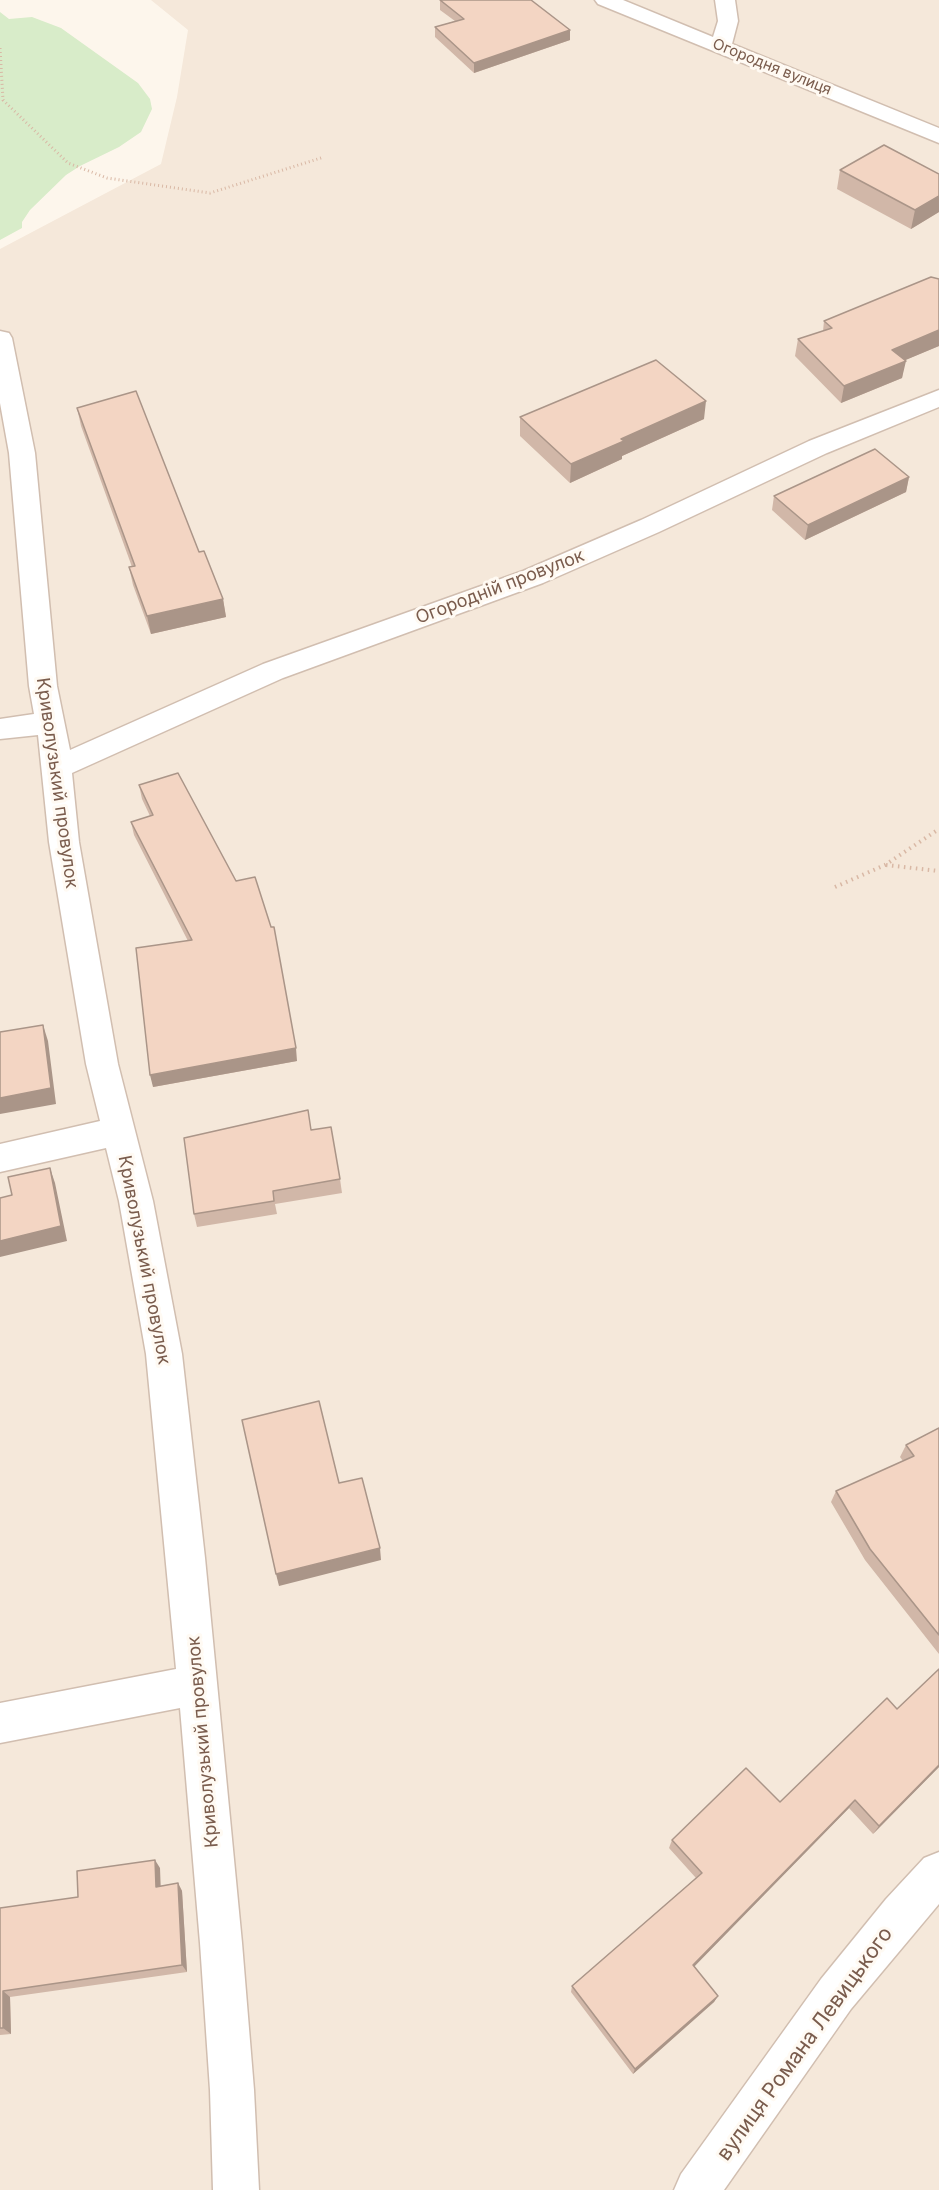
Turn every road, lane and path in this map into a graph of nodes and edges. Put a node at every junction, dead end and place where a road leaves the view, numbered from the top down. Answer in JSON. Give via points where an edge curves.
{"nodes":[{"id":1,"x":605,"y":0,"type":"edge"},
{"id":2,"x":725,"y":0,"type":"edge"},
{"id":3,"x":721,"y":46,"type":"junction"},
{"id":4,"x":0,"y":48,"type":"edge"},
{"id":5,"x":3,"y":100,"type":"junction"},
{"id":6,"x":0,"y":106,"type":"edge"},
{"id":7,"x":939,"y":136,"type":"edge"},
{"id":8,"x":324,"y":157,"type":"dead end"},
{"id":9,"x":0,"y":338,"type":"edge"},
{"id":10,"x":939,"y":398,"type":"edge"},
{"id":11,"x":49,"y":723,"type":"junction"},
{"id":12,"x":0,"y":729,"type":"edge"},
{"id":13,"x":57,"y":768,"type":"junction"},
{"id":14,"x":939,"y":829,"type":"edge"},
{"id":15,"x":885,"y":865,"type":"junction"},
{"id":16,"x":939,"y":871,"type":"edge"},
{"id":17,"x":835,"y":887,"type":"dead end"},
{"id":18,"x":118,"y":1131,"type":"junction"},
{"id":19,"x":0,"y":1158,"type":"edge"},
{"id":20,"x":198,"y":1685,"type":"junction"},
{"id":21,"x":0,"y":1723,"type":"edge"},
{"id":22,"x":939,"y":1873,"type":"edge"},
{"id":23,"x":236,"y":2190,"type":"edge"},
{"id":24,"x":698,"y":2190,"type":"edge"}],
"edges":[{"from":1,"to":3,"type":"street","name":"Огородня вулиця"},
{"from":2,"to":3,"type":"street","via":[[728,21]]},
{"from":3,"to":7,"type":"street","name":"Огородня вулиця"},
{"from":4,"to":5,"type":"path"},
{"from":5,"to":6,"type":"path"},
{"from":5,"to":8,"type":"path","via":[[68,163],[107,178],[210,194]]},
{"from":9,"to":11,"type":"street","name":"Криволузький провулок","via":[[22,453]]},
{"from":10,"to":13,"type":"street","name":"Огородній провулок","via":[[787,461],[576,558],[273,671]]},
{"from":11,"to":12,"type":"street"},
{"from":11,"to":13,"type":"street","name":"Криволузький провулок"},
{"from":13,"to":18,"type":"street","name":"Криволузький провулок","via":[[64,842],[89,1002]]},
{"from":14,"to":15,"type":"path"},
{"from":15,"to":16,"type":"path"},
{"from":15,"to":17,"type":"path"},
{"from":18,"to":19,"type":"street"},
{"from":18,"to":20,"type":"street","name":"Криволузький провулок","via":[[136,1200],[164,1354]]},
{"from":20,"to":21,"type":"street"},
{"from":20,"to":23,"type":"street","name":"Криволузький провулок","via":[[222,1954]]},
{"from":22,"to":24,"type":"street","name":"вулиця Романа Левицького","via":[[836,1994]]}]}
